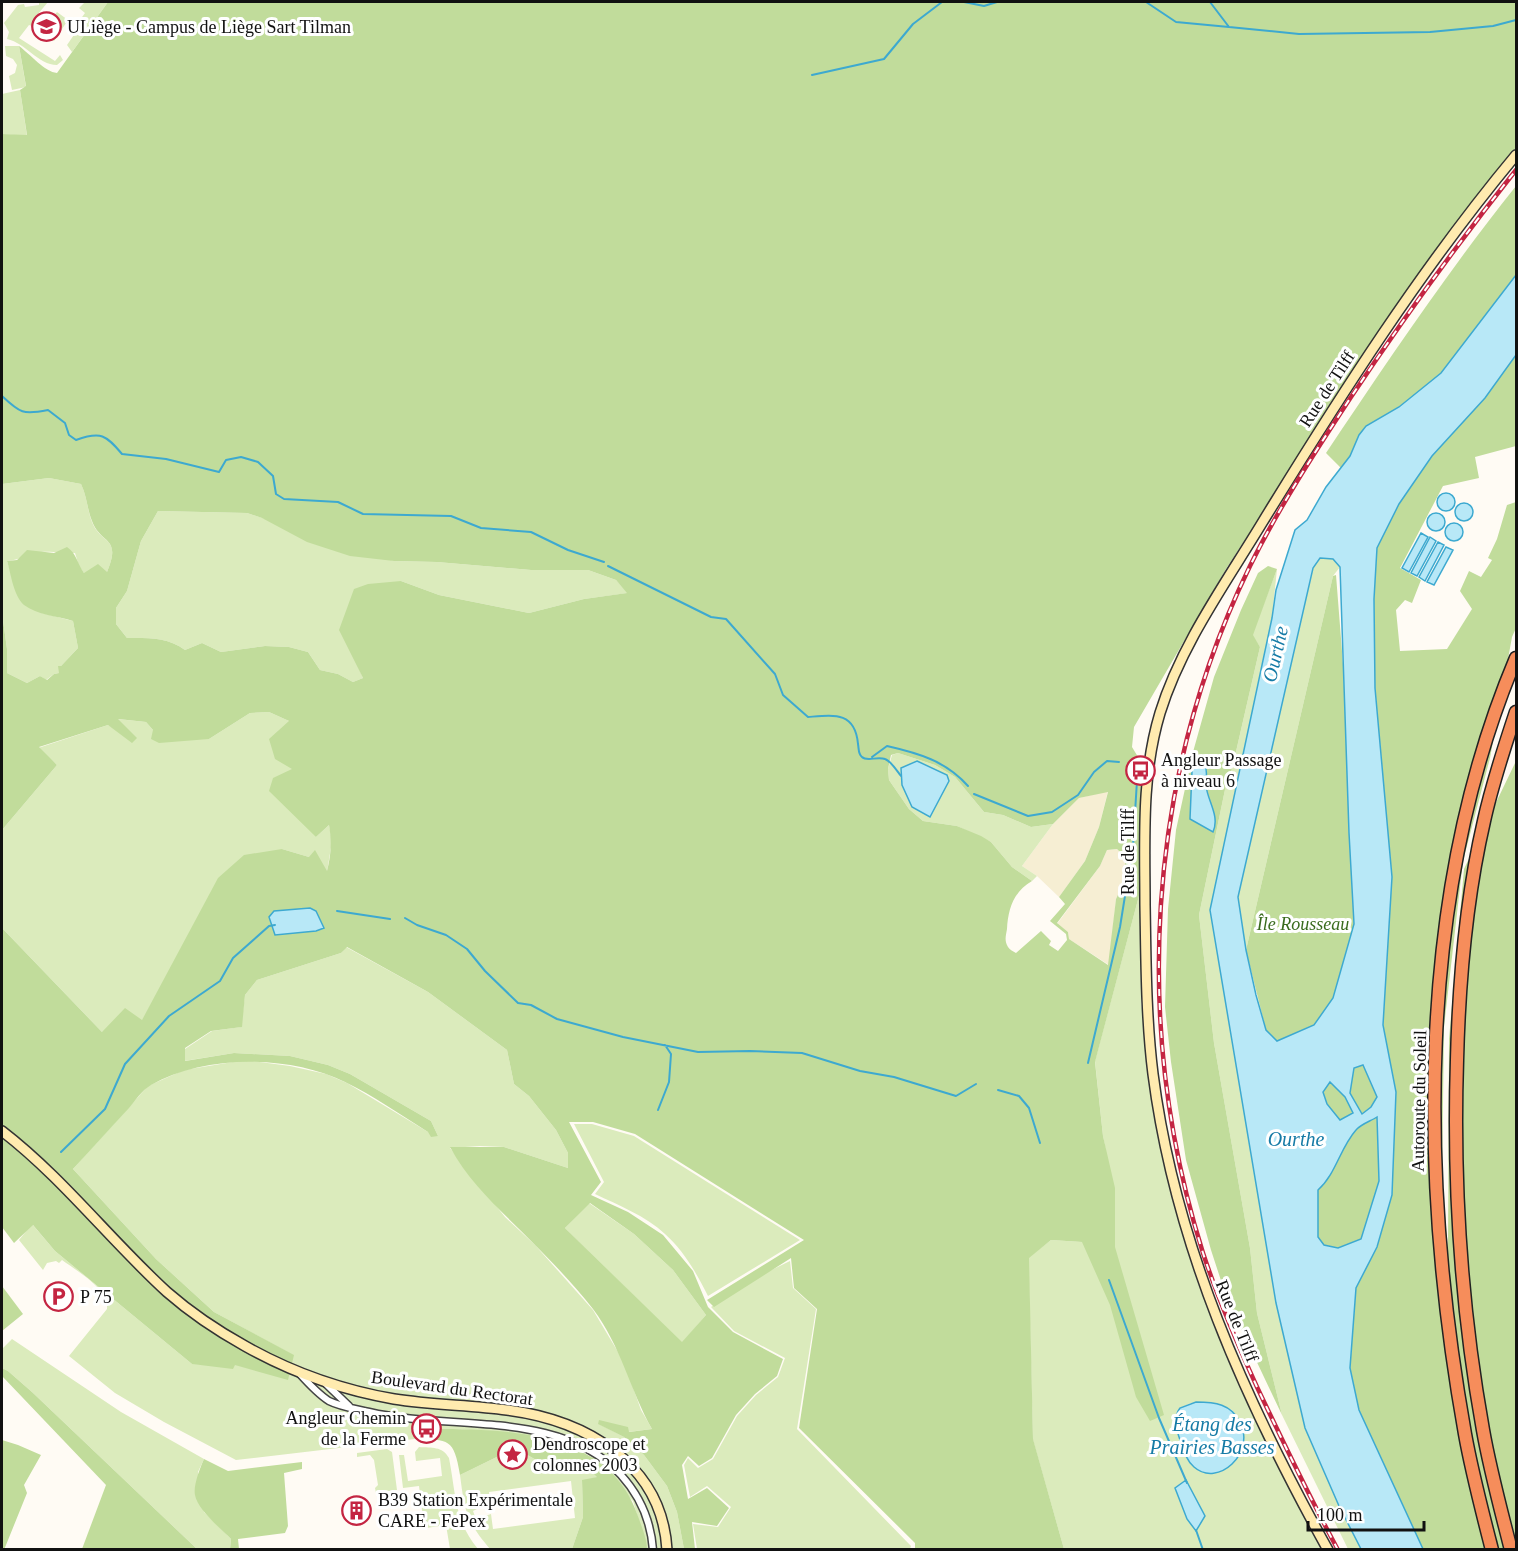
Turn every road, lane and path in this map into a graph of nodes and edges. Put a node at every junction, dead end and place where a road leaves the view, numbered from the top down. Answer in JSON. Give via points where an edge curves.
{"nodes":[{"id":1,"x":1516,"y":155,"type":"edge"},
{"id":2,"x":1516,"y":658,"type":"edge"},
{"id":3,"x":1516,"y":712,"type":"edge"},
{"id":4,"x":2,"y":1131,"type":"edge"},
{"id":5,"x":296,"y":1370,"type":"junction"},
{"id":6,"x":324,"y":1381,"type":"junction"},
{"id":7,"x":352,"y":1408,"type":"junction"},
{"id":8,"x":653,"y":1550,"type":"edge"},
{"id":9,"x":667,"y":1550,"type":"edge"},
{"id":10,"x":1328,"y":1550,"type":"edge"},
{"id":11,"x":1492,"y":1550,"type":"edge"},
{"id":12,"x":1511,"y":1550,"type":"edge"}],
"edges":[{"from":1,"to":10,"type":"main road","name":"Rue de Tilff","via":[[1377,343],[1214,601],[1173,678],[1160,714],[1147,776],[1147,1001],[1154,1083],[1170,1171],[1194,1257],[1227,1344],[1284,1468]]},
{"from":2,"to":11,"type":"highway","name":"Autoroute du Soleil","via":[[1482,749],[1452,884],[1442,967],[1435,1092],[1435,1162],[1444,1297],[1465,1436]]},
{"from":3,"to":12,"type":"highway","name":"Autoroute du Soleil","via":[[1484,821],[1472,886],[1462,956],[1456,1092],[1458,1228],[1464,1296],[1483,1431]]},
{"from":4,"to":5,"type":"main road","name":"Boulevard du Rectorat","via":[[50,1172],[143,1269],[183,1304],[247,1347]]},
{"from":5,"to":6,"type":"main road","name":"Boulevard du Rectorat"},
{"from":5,"to":7,"type":"street","via":[[330,1401]]},
{"from":6,"to":7,"type":"street"},
{"from":6,"to":9,"type":"main road","name":"Boulevard du Rectorat","via":[[395,1399],[515,1411],[591,1435],[623,1458],[643,1480],[661,1518]]},
{"from":7,"to":8,"type":"street","via":[[408,1419],[531,1430],[575,1442],[608,1462],[634,1491],[646,1516]]}]}
